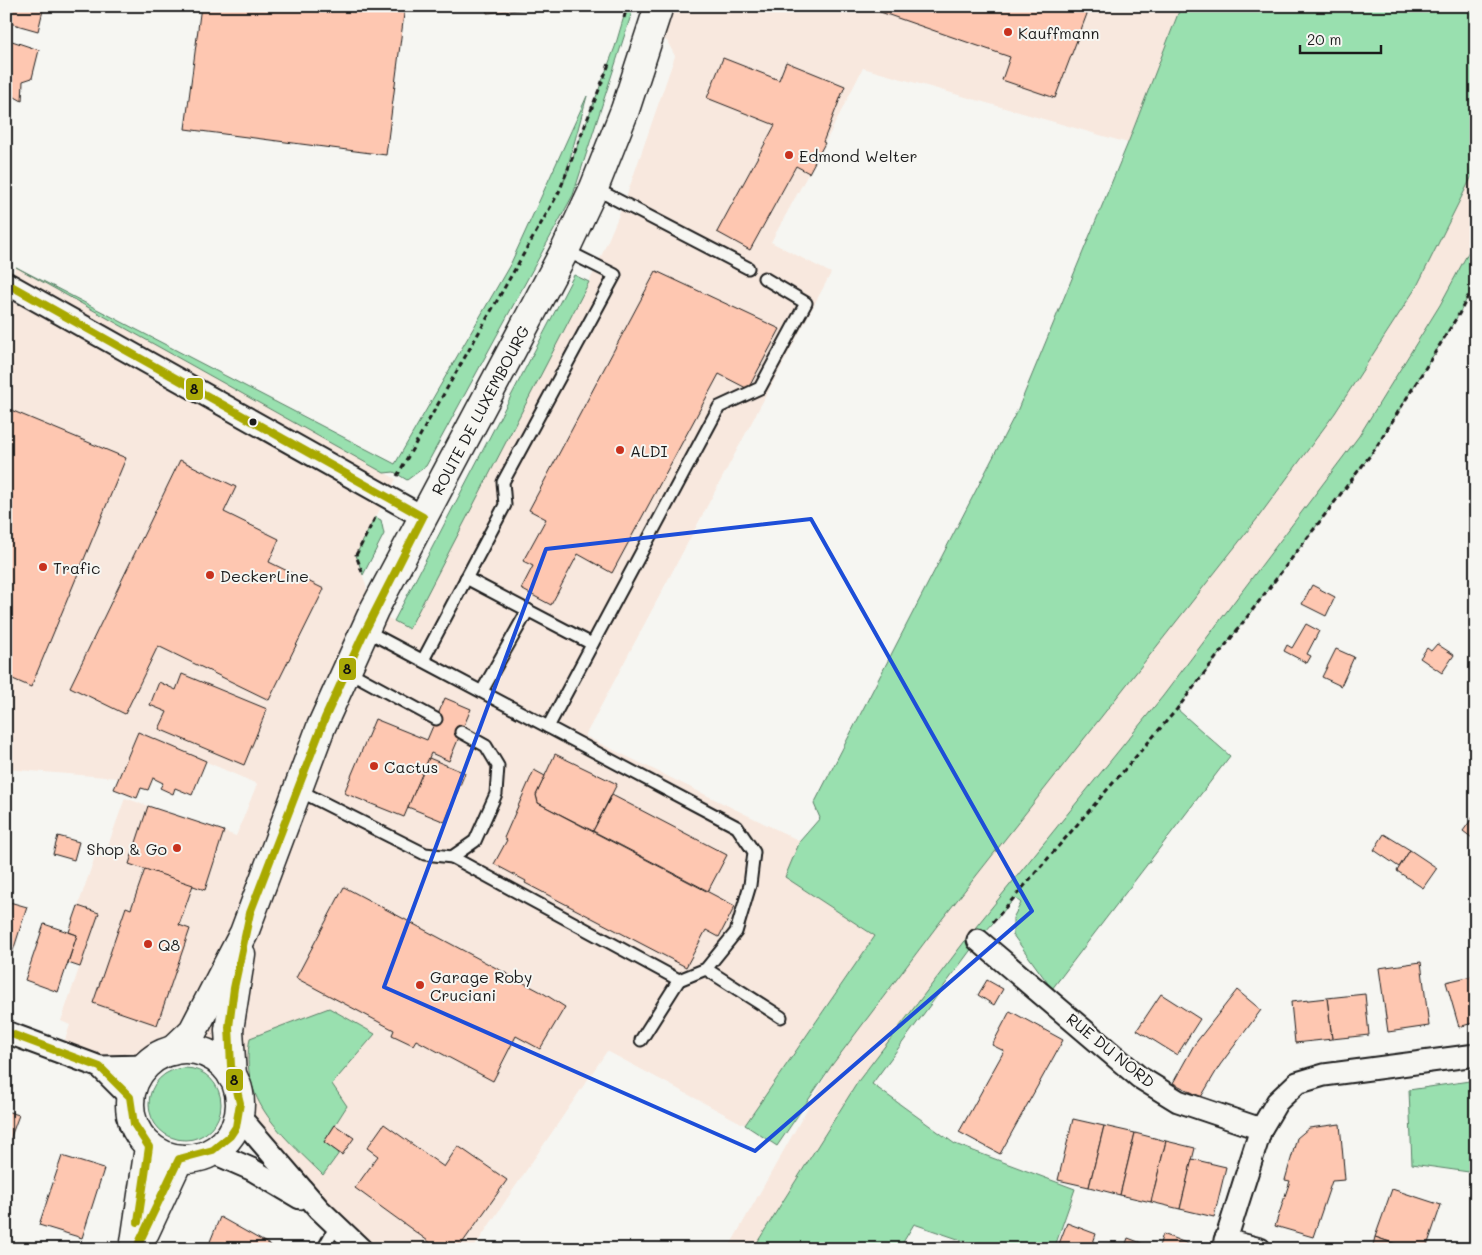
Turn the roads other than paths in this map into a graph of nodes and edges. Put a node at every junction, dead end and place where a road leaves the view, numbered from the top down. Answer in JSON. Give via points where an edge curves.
{"nodes":[{"id":1,"x":659,"y":6,"type":"edge"},
{"id":2,"x":594,"y":188,"type":"junction"},
{"id":3,"x":565,"y":250,"type":"junction"},
{"id":4,"x":748,"y":268,"type":"dead end"},
{"id":5,"x":764,"y":278,"type":"dead end"},
{"id":6,"x":6,"y":283,"type":"edge"},
{"id":7,"x":423,"y":517,"type":"junction"},
{"id":8,"x":466,"y":578,"type":"junction"},
{"id":9,"x":528,"y":610,"type":"junction"},
{"id":10,"x":365,"y":630,"type":"junction"},
{"id":11,"x":592,"y":644,"type":"junction"},
{"id":12,"x":423,"y":660,"type":"junction"},
{"id":13,"x":346,"y":670,"type":"junction"},
{"id":14,"x":482,"y":692,"type":"junction"},
{"id":15,"x":436,"y":719,"type":"dead end"},
{"id":16,"x":548,"y":727,"type":"junction"},
{"id":17,"x":461,"y":732,"type":"dead end"},
{"id":18,"x":296,"y":789,"type":"junction"},
{"id":19,"x":452,"y":857,"type":"junction"},
{"id":20,"x":244,"y":933,"type":"junction"},
{"id":21,"x":978,"y":940,"type":"road end"},
{"id":22,"x":706,"y":969,"type":"junction"},
{"id":23,"x":679,"y":980,"type":"junction"},
{"id":24,"x":781,"y":1017,"type":"dead end"},
{"id":25,"x":6,"y":1032,"type":"edge"},
{"id":26,"x":641,"y":1040,"type":"dead end"},
{"id":27,"x":172,"y":1051,"type":"junction"},
{"id":28,"x":1476,"y":1055,"type":"edge"},
{"id":29,"x":145,"y":1066,"type":"junction"},
{"id":30,"x":100,"y":1067,"type":"junction"},
{"id":31,"x":232,"y":1076,"type":"junction"},
{"id":32,"x":122,"y":1104,"type":"junction"},
{"id":33,"x":239,"y":1116,"type":"junction"},
{"id":34,"x":1261,"y":1129,"type":"junction"},
{"id":35,"x":137,"y":1144,"type":"junction"},
{"id":36,"x":212,"y":1152,"type":"junction"},
{"id":37,"x":179,"y":1159,"type":"junction"},
{"id":38,"x":318,"y":1209,"type":"junction"},
{"id":39,"x":336,"y":1226,"type":"junction"},
{"id":40,"x":1224,"y":1244,"type":"edge"},
{"id":41,"x":135,"y":1249,"type":"edge"},
{"id":42,"x":323,"y":1249,"type":"edge"},
{"id":43,"x":361,"y":1249,"type":"edge"},
{"id":44,"x":1260,"y":1249,"type":"edge"}],
"edges":[{"from":1,"to":2,"type":"main road","name":"ROUTE DE LUXEMBOURG","via":[[625,110]]},
{"from":2,"to":3,"type":"main road","name":"ROUTE DE LUXEMBOURG"},
{"from":2,"to":4,"type":"lane"},
{"from":3,"to":7,"type":"main road","name":"ROUTE DE LUXEMBOURG"},
{"from":3,"to":8,"type":"lane","via":[[615,275],[504,482],[505,505]]},
{"from":5,"to":11,"type":"lane","via":[[806,303],[760,388],[719,407]]},
{"from":6,"to":7,"type":"street"},
{"from":7,"to":10,"type":"main road","name":"ROUTE DE LUXEMBOURG"},
{"from":8,"to":9,"type":"lane"},
{"from":8,"to":12,"type":"lane"},
{"from":9,"to":11,"type":"lane"},
{"from":9,"to":14,"type":"lane"},
{"from":10,"to":12,"type":"lane"},
{"from":10,"to":13,"type":"main road","name":"ROUTE DE LUXEMBOURG"},
{"from":11,"to":16,"type":"lane"},
{"from":12,"to":14,"type":"lane"},
{"from":13,"to":15,"type":"lane"},
{"from":13,"to":18,"type":"main road","name":"ROUTE DE LUXEMBOURG"},
{"from":14,"to":16,"type":"lane"},
{"from":16,"to":22,"type":"lane","via":[[737,827],[754,852],[750,885],[736,932]]},
{"from":17,"to":19,"type":"lane","via":[[486,746],[498,766],[496,794],[475,841]]},
{"from":18,"to":19,"type":"lane","via":[[425,854]]},
{"from":18,"to":20,"type":"main road","name":"ROUTE DE LUXEMBOURG"},
{"from":19,"to":23,"type":"lane"},
{"from":20,"to":27,"type":"main road","name":"ROUTE DE LUXEMBOURG","via":[[193,1030]]},
{"from":20,"to":31,"type":"main road","via":[[229,1030]]},
{"from":21,"to":34,"type":"street","name":"RUE DU NORD","via":[[1139,1077],[1178,1101]]},
{"from":22,"to":23,"type":"lane"},
{"from":22,"to":24,"type":"lane"},
{"from":23,"to":26,"type":"lane"},
{"from":25,"to":30,"type":"street"},
{"from":27,"to":29,"type":"main road","name":"ROUTE DE LUXEMBOURG"},
{"from":27,"to":31,"type":"main road","name":"ROUTE DE LUXEMBOURG","via":[[200,1051],[212,1057]]},
{"from":28,"to":34,"type":"street","via":[[1324,1075],[1297,1083],[1277,1102]]},
{"from":29,"to":30,"type":"street"},
{"from":29,"to":32,"type":"main road","name":"ROUTE DE LUXEMBOURG"},
{"from":30,"to":32,"type":"street"},
{"from":31,"to":33,"type":"main road","via":[[239,1095]]},
{"from":32,"to":35,"type":"main road","via":[[137,1132]]},
{"from":33,"to":36,"type":"main road","via":[[226,1143]]},
{"from":33,"to":38,"type":"street"},
{"from":34,"to":40,"type":"street"},
{"from":35,"to":37,"type":"main road"},
{"from":35,"to":41,"type":"main road"},
{"from":36,"to":37,"type":"main road","via":[[196,1158]]},
{"from":36,"to":38,"type":"street","via":[[252,1169]]},
{"from":37,"to":41,"type":"main road"},
{"from":38,"to":39,"type":"street"},
{"from":39,"to":42,"type":"lane"},
{"from":39,"to":43,"type":"street"},
{"from":40,"to":44,"type":"street"}]}
